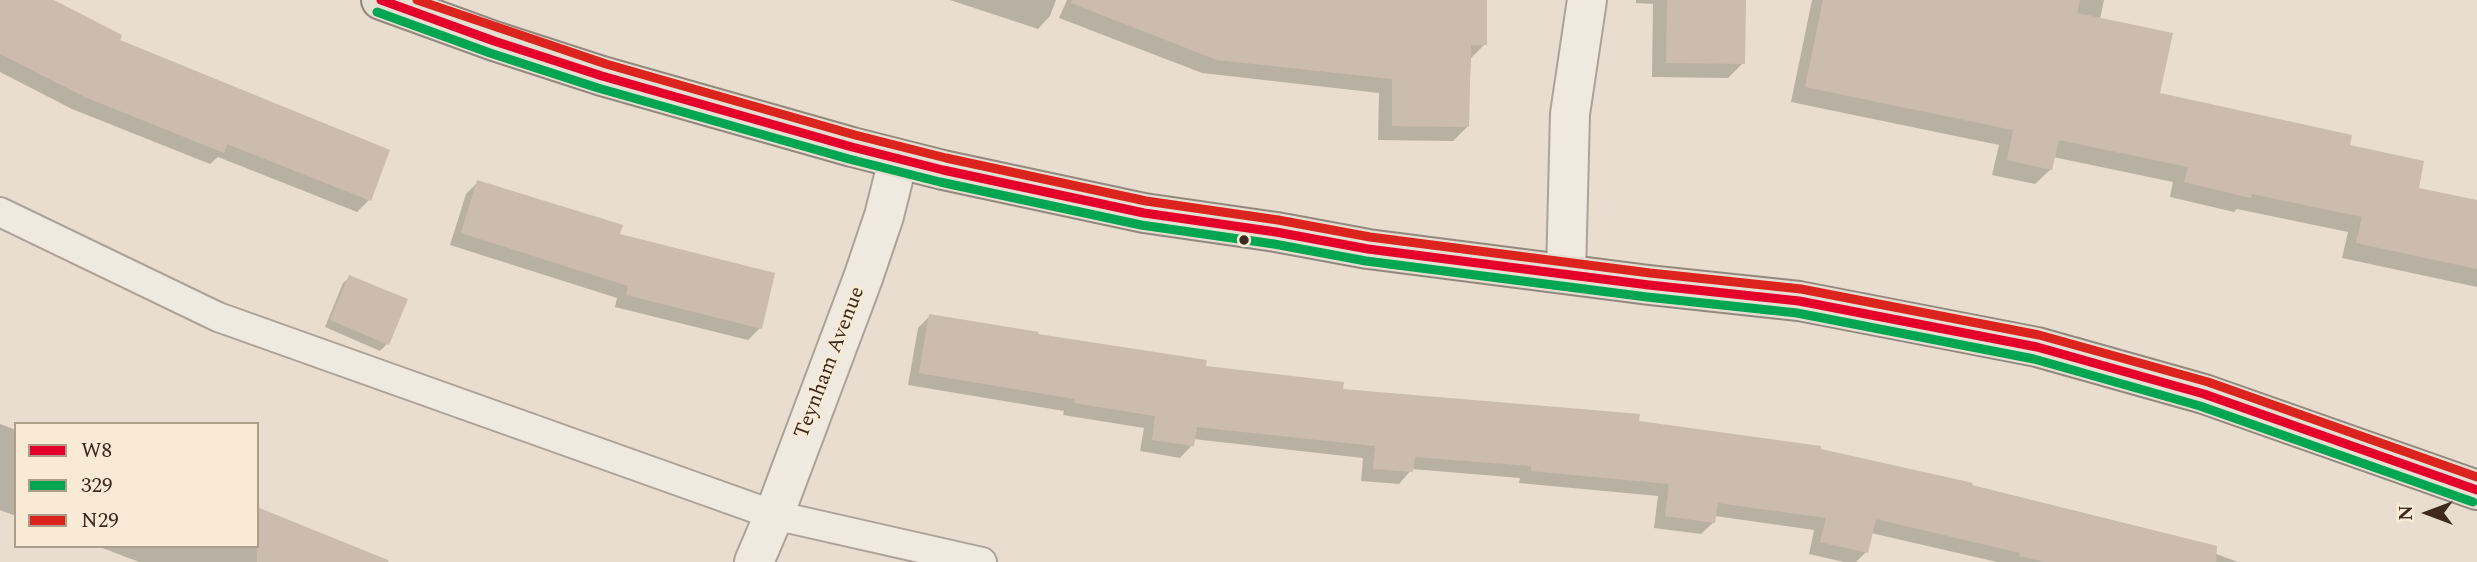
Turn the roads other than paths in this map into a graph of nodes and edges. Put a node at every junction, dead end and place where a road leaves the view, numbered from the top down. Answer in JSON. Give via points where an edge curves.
{"nodes":[{"id":1,"x":381,"y":0,"type":"edge"},
{"id":2,"x":1587,"y":0,"type":"edge"},
{"id":3,"x":898,"y":160,"type":"junction"},
{"id":4,"x":0,"y":212,"type":"edge"},
{"id":5,"x":1566,"y":274,"type":"junction"},
{"id":6,"x":2477,"y":490,"type":"edge"},
{"id":7,"x":774,"y":515,"type":"junction"},
{"id":8,"x":754,"y":562,"type":"edge"},
{"id":9,"x":982,"y":562,"type":"edge"}],
"edges":[{"from":1,"to":3,"type":"main road","via":[[602,76]]},
{"from":2,"to":5,"type":"street","via":[[1570,114]]},
{"from":3,"to":5,"type":"main road","via":[[1144,213],[1368,249]]},
{"from":3,"to":7,"type":"street","name":"Teynham Avenue","via":[[863,278]]},
{"from":4,"to":7,"type":"lane","via":[[218,317]]},
{"from":5,"to":6,"type":"main road","via":[[1811,303],[2037,347],[2204,394]]},
{"from":7,"to":8,"type":"street","name":"Teynham Avenue"},
{"from":7,"to":9,"type":"lane"}]}
